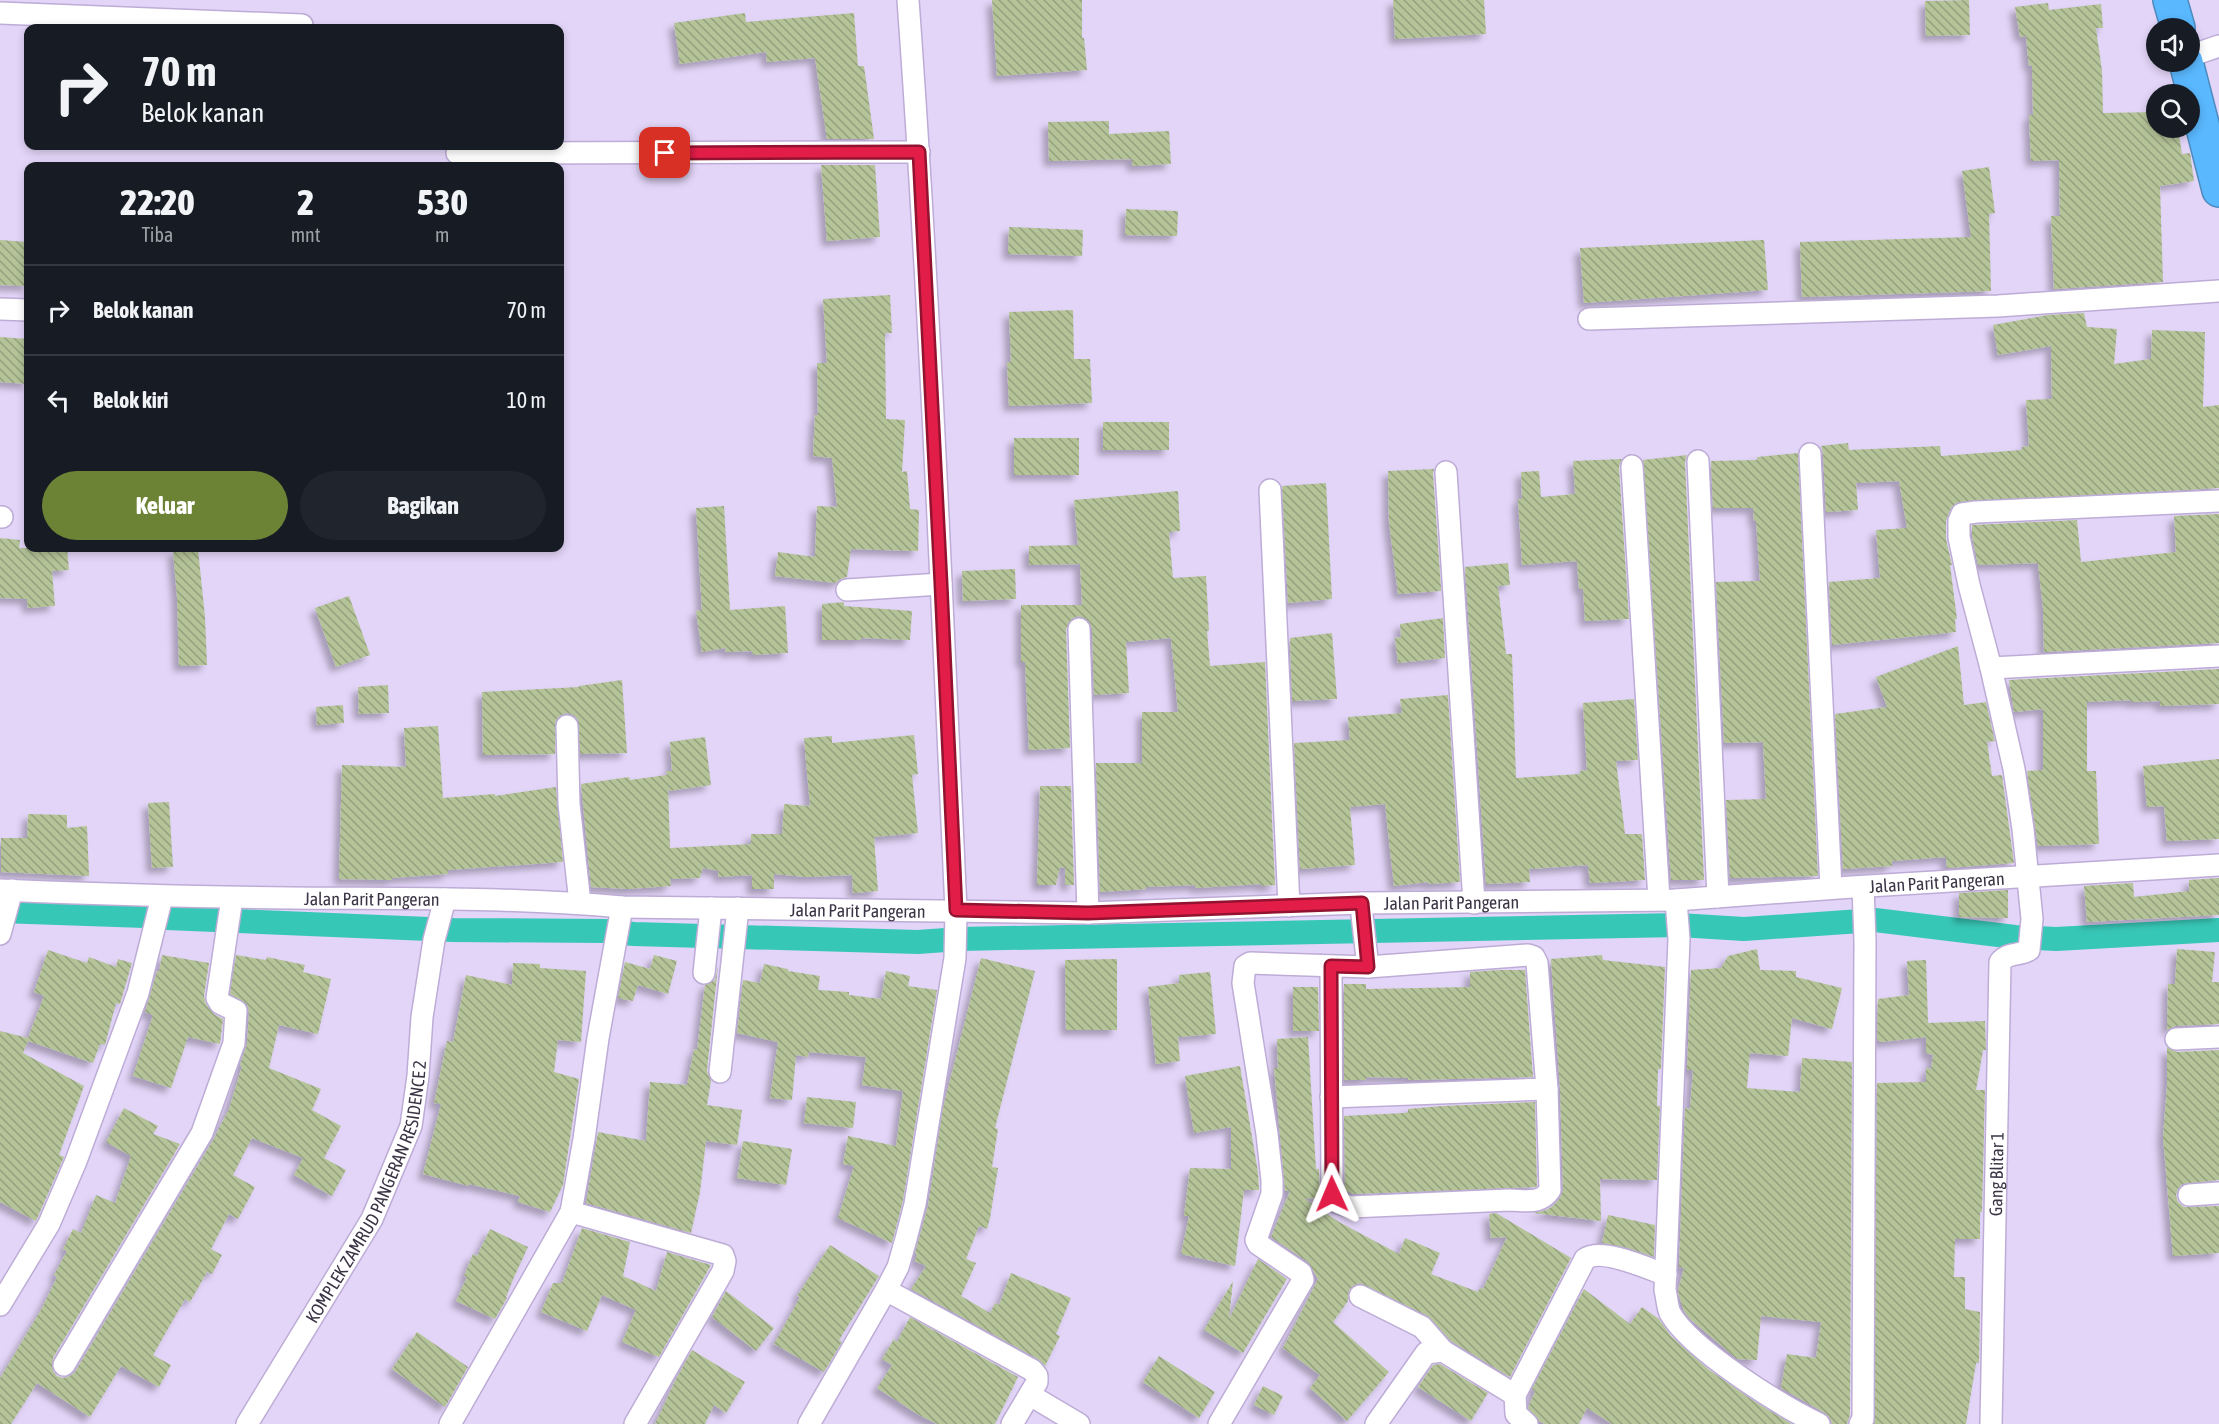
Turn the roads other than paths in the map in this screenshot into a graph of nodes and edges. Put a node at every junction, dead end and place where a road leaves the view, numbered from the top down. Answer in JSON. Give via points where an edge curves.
{"nodes":[{"id":1,"x":908,"y":0,"type":"edge"},
{"id":2,"x":2170,"y":0,"type":"edge"},
{"id":3,"x":0,"y":12,"type":"edge"},
{"id":4,"x":2175,"y":18,"type":"edge"},
{"id":5,"x":279,"y":24,"type":"edge"},
{"id":6,"x":2219,"y":46,"type":"edge"},
{"id":7,"x":2200,"y":53,"type":"edge"},
{"id":8,"x":2189,"y":72,"type":"edge"},
{"id":9,"x":919,"y":152,"type":"junction"},
{"id":10,"x":457,"y":153,"type":"dead end"},
{"id":11,"x":2219,"y":190,"type":"edge"},
{"id":12,"x":2219,"y":291,"type":"edge"},
{"id":13,"x":0,"y":309,"type":"edge"},
{"id":14,"x":24,"y":310,"type":"edge"},
{"id":15,"x":1588,"y":319,"type":"dead end"},
{"id":16,"x":1810,"y":454,"type":"dead end"},
{"id":17,"x":1698,"y":461,"type":"dead end"},
{"id":18,"x":1632,"y":466,"type":"dead end"},
{"id":19,"x":1446,"y":472,"type":"dead end"},
{"id":20,"x":1270,"y":490,"type":"dead end"},
{"id":21,"x":2219,"y":501,"type":"edge"},
{"id":22,"x":941,"y":584,"type":"junction"},
{"id":23,"x":847,"y":590,"type":"dead end"},
{"id":24,"x":1079,"y":629,"type":"dead end"},
{"id":25,"x":2219,"y":656,"type":"edge"},
{"id":26,"x":1991,"y":668,"type":"junction"},
{"id":27,"x":567,"y":726,"type":"dead end"},
{"id":28,"x":2219,"y":865,"type":"edge"},
{"id":29,"x":2026,"y":876,"type":"junction"},
{"id":30,"x":1831,"y":888,"type":"junction"},
{"id":31,"x":6,"y":890,"type":"edge"},
{"id":32,"x":1863,"y":895,"type":"junction"},
{"id":33,"x":162,"y":897,"type":"junction"},
{"id":34,"x":1718,"y":897,"type":"junction"},
{"id":35,"x":232,"y":898,"type":"junction"},
{"id":36,"x":580,"y":903,"type":"junction"},
{"id":37,"x":1474,"y":903,"type":"junction"},
{"id":38,"x":1671,"y":903,"type":"junction"},
{"id":39,"x":1289,"y":906,"type":"junction"},
{"id":40,"x":442,"y":907,"type":"junction"},
{"id":41,"x":738,"y":909,"type":"junction"},
{"id":42,"x":1362,"y":909,"type":"junction"},
{"id":43,"x":621,"y":913,"type":"junction"},
{"id":44,"x":1088,"y":913,"type":"junction"},
{"id":45,"x":710,"y":916,"type":"junction"},
{"id":46,"x":955,"y":917,"type":"junction"},
{"id":47,"x":0,"y":934,"type":"edge"},
{"id":48,"x":1367,"y":960,"type":"junction"},
{"id":49,"x":1331,"y":966,"type":"junction"},
{"id":50,"x":704,"y":973,"type":"dead end"},
{"id":51,"x":2219,"y":1037,"type":"edge"},
{"id":52,"x":2176,"y":1039,"type":"dead end"},
{"id":53,"x":720,"y":1072,"type":"dead end"},
{"id":54,"x":1546,"y":1089,"type":"junction"},
{"id":55,"x":1331,"y":1097,"type":"junction"},
{"id":56,"x":2219,"y":1193,"type":"edge"},
{"id":57,"x":2189,"y":1194,"type":"dead end"},
{"id":58,"x":571,"y":1212,"type":"junction"},
{"id":59,"x":1666,"y":1275,"type":"junction"},
{"id":60,"x":886,"y":1290,"type":"junction"},
{"id":61,"x":1360,"y":1296,"type":"dead end"},
{"id":62,"x":0,"y":1305,"type":"edge"},
{"id":63,"x":1443,"y":1351,"type":"junction"},
{"id":64,"x":64,"y":1365,"type":"dead end"},
{"id":65,"x":1030,"y":1395,"type":"junction"},
{"id":66,"x":1515,"y":1395,"type":"junction"},
{"id":67,"x":247,"y":1424,"type":"edge"},
{"id":68,"x":450,"y":1424,"type":"edge"},
{"id":69,"x":635,"y":1424,"type":"edge"},
{"id":70,"x":809,"y":1424,"type":"edge"},
{"id":71,"x":1012,"y":1424,"type":"edge"},
{"id":72,"x":1079,"y":1424,"type":"edge"},
{"id":73,"x":1219,"y":1424,"type":"edge"},
{"id":74,"x":1376,"y":1424,"type":"edge"},
{"id":75,"x":1527,"y":1424,"type":"edge"},
{"id":76,"x":1819,"y":1424,"type":"edge"},
{"id":77,"x":1860,"y":1424,"type":"edge"},
{"id":78,"x":1991,"y":1424,"type":"edge"}],
"edges":[{"from":1,"to":9,"type":"street"},
{"from":2,"to":4,"type":"highway"},
{"from":3,"to":5,"type":"street"},
{"from":6,"to":7,"type":"street"},
{"from":8,"to":11,"type":"highway"},
{"from":9,"to":10,"type":"street"},
{"from":9,"to":22,"type":"street"},
{"from":12,"to":15,"type":"street","via":[[1998,306]]},
{"from":13,"to":14,"type":"street"},
{"from":16,"to":30,"type":"street"},
{"from":17,"to":34,"type":"street"},
{"from":18,"to":38,"type":"street"},
{"from":19,"to":37,"type":"street"},
{"from":20,"to":39,"type":"street"},
{"from":21,"to":26,"type":"street","via":[[1962,514],[1959,537]]},
{"from":22,"to":23,"type":"street"},
{"from":22,"to":46,"type":"street"},
{"from":24,"to":44,"type":"street"},
{"from":25,"to":26,"type":"street"},
{"from":26,"to":29,"type":"street","via":[[2014,769]]},
{"from":27,"to":36,"type":"street","via":[[569,804]]},
{"from":28,"to":29,"type":"street","name":"Jalan Parit Pangeran"},
{"from":29,"to":32,"type":"street","name":"Jalan Parit Pangeran"},
{"from":29,"to":78,"type":"street","name":"Gang Blitar 1","via":[[2031,944],[2029,950],[2010,954],[2000,962]]},
{"from":30,"to":32,"type":"street","name":"Jalan Parit Pangeran"},
{"from":30,"to":34,"type":"street","name":"Jalan Parit Pangeran"},
{"from":31,"to":33,"type":"street","name":"Jalan Parit Pangeran"},
{"from":31,"to":47,"type":"street"},
{"from":32,"to":77,"type":"street"},
{"from":33,"to":35,"type":"street","name":"Jalan Parit Pangeran"},
{"from":33,"to":62,"type":"street","via":[[138,993],[76,1161],[49,1224]]},
{"from":34,"to":38,"type":"street","name":"Jalan Parit Pangeran"},
{"from":35,"to":40,"type":"street","name":"Jalan Parit Pangeran"},
{"from":35,"to":64,"type":"street","via":[[217,998],[236,1011],[234,1043],[202,1133]]},
{"from":36,"to":40,"type":"street","name":"Jalan Parit Pangeran"},
{"from":36,"to":43,"type":"street","name":"Jalan Parit Pangeran"},
{"from":37,"to":38,"type":"street","name":"Jalan Parit Pangeran"},
{"from":37,"to":42,"type":"street","name":"Jalan Parit Pangeran"},
{"from":38,"to":59,"type":"street","via":[[1679,939]]},
{"from":39,"to":42,"type":"street","name":"Jalan Parit Pangeran"},
{"from":39,"to":44,"type":"street","name":"Jalan Parit Pangeran"},
{"from":40,"to":67,"type":"street","name":"KOMPLEK ZAMRUD PANGERAN RESIDENCE 2","via":[[422,1017],[411,1126],[372,1219]]},
{"from":41,"to":45,"type":"street","name":"Jalan Parit Pangeran"},
{"from":41,"to":46,"type":"street","name":"Jalan Parit Pangeran"},
{"from":41,"to":53,"type":"street"},
{"from":42,"to":48,"type":"street"},
{"from":43,"to":45,"type":"street","name":"Jalan Parit Pangeran"},
{"from":43,"to":58,"type":"street"},
{"from":44,"to":46,"type":"street","name":"Jalan Parit Pangeran"},
{"from":45,"to":50,"type":"street"},
{"from":46,"to":60,"type":"street","via":[[955,958],[915,1204],[898,1266]]},
{"from":48,"to":49,"type":"street"},
{"from":48,"to":54,"type":"street","via":[[1534,957]]},
{"from":49,"to":55,"type":"street"},
{"from":49,"to":73,"type":"street","via":[[1250,963],[1242,972],[1272,1180],[1272,1194],[1256,1240],[1301,1273],[1303,1280]]},
{"from":51,"to":52,"type":"street"},
{"from":54,"to":55,"type":"street"},
{"from":54,"to":55,"type":"street","via":[[1550,1190],[1535,1201],[1351,1207],[1338,1203],[1332,1194]]},
{"from":56,"to":57,"type":"street"},
{"from":58,"to":68,"type":"street"},
{"from":58,"to":69,"type":"street","via":[[694,1245],[723,1255],[726,1261]]},
{"from":59,"to":66,"type":"street","via":[[1590,1255]]},
{"from":59,"to":76,"type":"street","via":[[1669,1310],[1680,1327],[1779,1402]]},
{"from":60,"to":65,"type":"street","via":[[1032,1370],[1037,1382]]},
{"from":60,"to":70,"type":"street"},
{"from":61,"to":63,"type":"street","via":[[1422,1327]]},
{"from":63,"to":66,"type":"street"},
{"from":63,"to":74,"type":"street","via":[[1425,1353]]},
{"from":65,"to":71,"type":"street"},
{"from":65,"to":72,"type":"street"},
{"from":66,"to":75,"type":"street","via":[[1516,1414]]}]}
